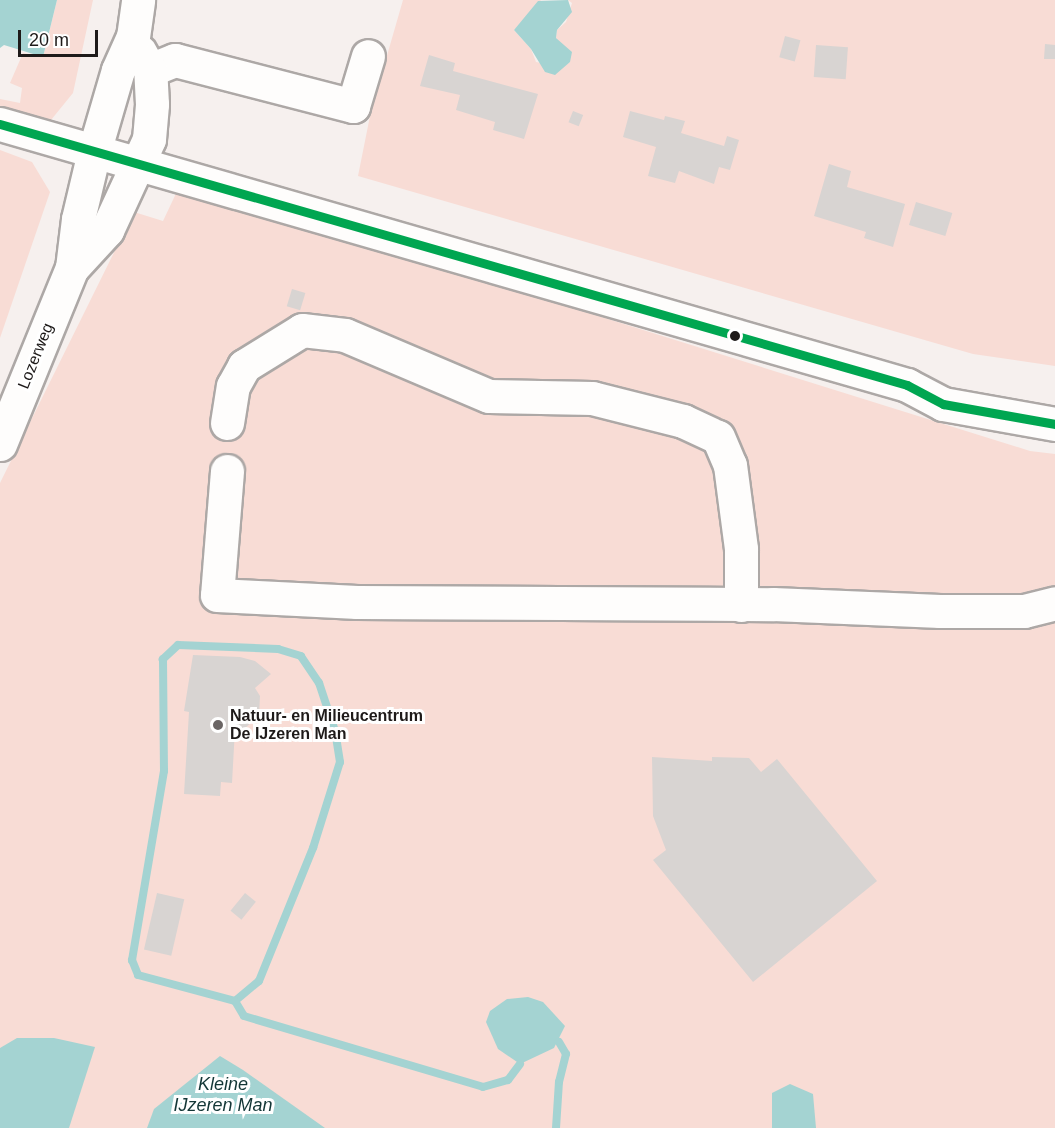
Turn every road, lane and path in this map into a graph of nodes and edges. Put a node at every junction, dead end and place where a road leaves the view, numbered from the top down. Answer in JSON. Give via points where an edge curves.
{"nodes":[{"id":1,"x":138,"y":0,"type":"edge"},
{"id":2,"x":133,"y":37,"type":"junction"},
{"id":3,"x":368,"y":56,"type":"dead end"},
{"id":4,"x":150,"y":70,"type":"junction"},
{"id":5,"x":0,"y":124,"type":"edge"},
{"id":6,"x":94,"y":152,"type":"junction"},
{"id":7,"x":136,"y":165,"type":"junction"},
{"id":8,"x":72,"y":268,"type":"junction"},
{"id":9,"x":907,"y":385,"type":"junction"},
{"id":10,"x":1055,"y":402,"type":"edge"},
{"id":11,"x":227,"y":423,"type":"dead end"},
{"id":12,"x":1055,"y":424,"type":"edge"},
{"id":13,"x":0,"y":444,"type":"edge"},
{"id":14,"x":226,"y":471,"type":"dead end"},
{"id":15,"x":1055,"y":603,"type":"edge"},
{"id":16,"x":741,"y":604,"type":"junction"}],
"edges":[{"from":1,"to":2,"type":"street","name":"Lozerweg"},
{"from":2,"to":4,"type":"street"},
{"from":2,"to":6,"type":"street","name":"Lozerweg","via":[[118,70]]},
{"from":3,"to":4,"type":"street","via":[[353,106],[175,60]]},
{"from":4,"to":7,"type":"street","name":"Lozerweg","via":[[149,139]]},
{"from":5,"to":6,"type":"street"},
{"from":6,"to":7,"type":"street"},
{"from":6,"to":8,"type":"street","name":"Lozerweg","via":[[78,219]]},
{"from":7,"to":8,"type":"street","name":"Lozerweg","via":[[107,230]]},
{"from":7,"to":9,"type":"street"},
{"from":8,"to":13,"type":"street","name":"Lozerweg"},
{"from":9,"to":10,"type":"street","via":[[946,384]]},
{"from":9,"to":12,"type":"street","via":[[942,404]]},
{"from":11,"to":16,"type":"street","via":[[233,386],[244,366],[302,330],[345,334],[489,396],[592,398],[683,421],[718,437],[730,465],[741,549]]},
{"from":14,"to":16,"type":"street","via":[[217,595],[357,602]]},
{"from":15,"to":16,"type":"street","via":[[1024,611]]}]}
